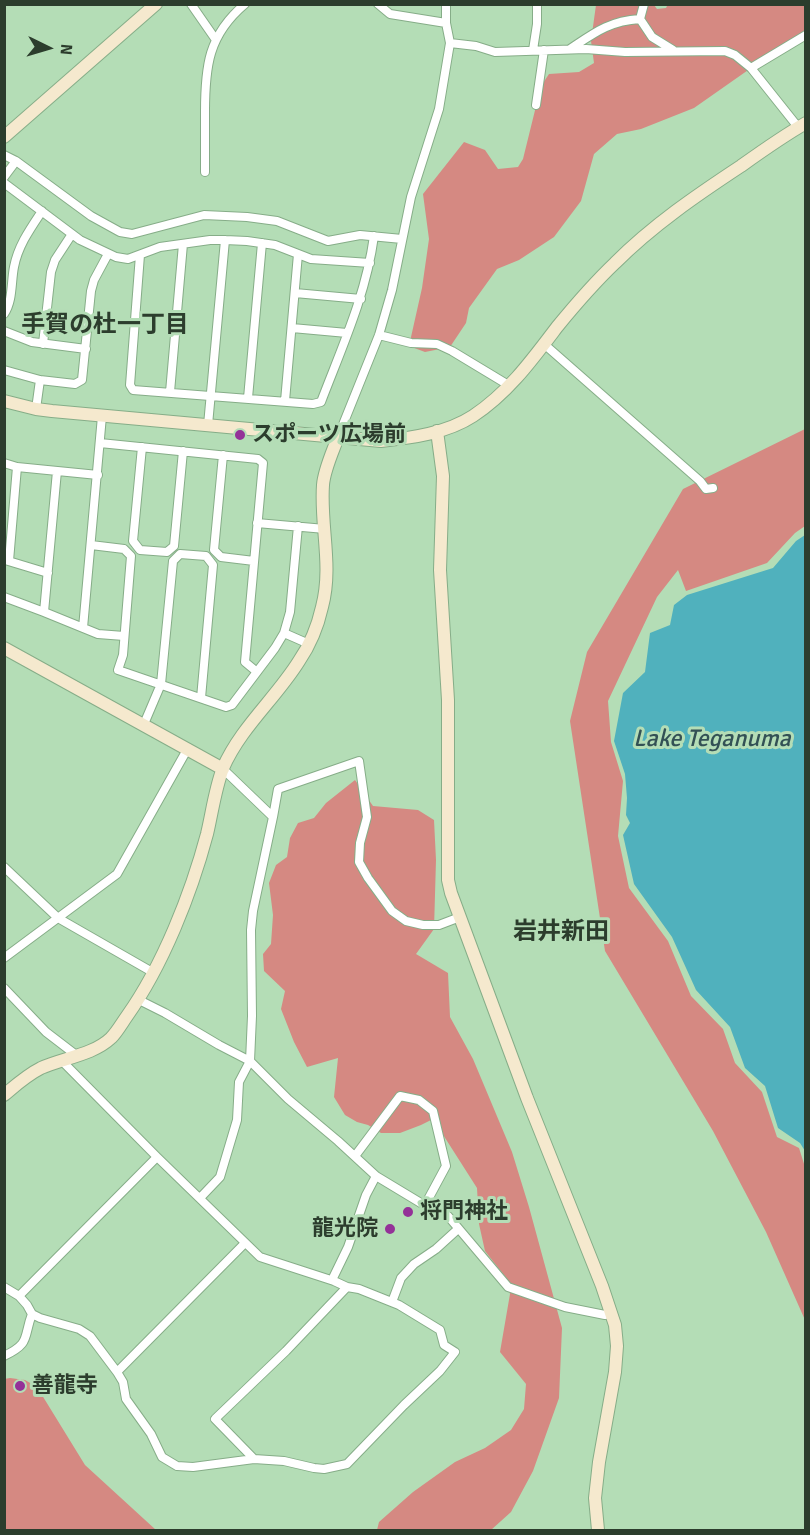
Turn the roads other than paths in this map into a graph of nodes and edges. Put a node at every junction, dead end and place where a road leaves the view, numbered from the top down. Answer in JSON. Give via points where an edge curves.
{"nodes":[{"id":1,"x":156,"y":4,"type":"edge"},
{"id":2,"x":191,"y":4,"type":"edge"},
{"id":3,"x":245,"y":4,"type":"edge"},
{"id":4,"x":378,"y":4,"type":"edge"},
{"id":5,"x":446,"y":4,"type":"edge"},
{"id":6,"x":537,"y":4,"type":"edge"},
{"id":7,"x":644,"y":4,"type":"edge"},
{"id":8,"x":640,"y":19,"type":"junction"},
{"id":9,"x":446,"y":22,"type":"junction"},
{"id":10,"x":806,"y":34,"type":"edge"},
{"id":11,"x":216,"y":40,"type":"junction"},
{"id":12,"x":450,"y":44,"type":"junction"},
{"id":13,"x":569,"y":49,"type":"junction"},
{"id":14,"x":533,"y":50,"type":"junction"},
{"id":15,"x":544,"y":50,"type":"junction"},
{"id":16,"x":675,"y":51,"type":"junction"},
{"id":17,"x":751,"y":68,"type":"junction"},
{"id":18,"x":536,"y":105,"type":"dead end"},
{"id":19,"x":802,"y":125,"type":"edge"},
{"id":20,"x":4,"y":137,"type":"edge"},
{"id":21,"x":4,"y":155,"type":"edge"},
{"id":22,"x":16,"y":161,"type":"junction"},
{"id":23,"x":205,"y":172,"type":"dead end"},
{"id":24,"x":4,"y":177,"type":"edge"},
{"id":25,"x":4,"y":183,"type":"edge"},
{"id":26,"x":42,"y":211,"type":"junction"},
{"id":27,"x":72,"y":234,"type":"junction"},
{"id":28,"x":374,"y":236,"type":"junction"},
{"id":29,"x":402,"y":239,"type":"junction"},
{"id":30,"x":225,"y":240,"type":"junction"},
{"id":31,"x":262,"y":243,"type":"junction"},
{"id":32,"x":183,"y":244,"type":"junction"},
{"id":33,"x":108,"y":254,"type":"junction"},
{"id":34,"x":298,"y":254,"type":"junction"},
{"id":35,"x":140,"y":255,"type":"junction"},
{"id":36,"x":370,"y":263,"type":"junction"},
{"id":37,"x":295,"y":293,"type":"junction"},
{"id":38,"x":361,"y":299,"type":"junction"},
{"id":39,"x":4,"y":314,"type":"edge"},
{"id":40,"x":292,"y":328,"type":"junction"},
{"id":41,"x":4,"y":331,"type":"edge"},
{"id":42,"x":347,"y":333,"type":"junction"},
{"id":43,"x":379,"y":335,"type":"junction"},
{"id":44,"x":44,"y":344,"type":"junction"},
{"id":45,"x":544,"y":344,"type":"junction"},
{"id":46,"x":86,"y":350,"type":"junction"},
{"id":47,"x":4,"y":370,"type":"edge"},
{"id":48,"x":40,"y":380,"type":"junction"},
{"id":49,"x":510,"y":386,"type":"junction"},
{"id":50,"x":170,"y":393,"type":"junction"},
{"id":51,"x":211,"y":396,"type":"junction"},
{"id":52,"x":248,"y":398,"type":"junction"},
{"id":53,"x":4,"y":401,"type":"edge"},
{"id":54,"x":285,"y":401,"type":"junction"},
{"id":55,"x":36,"y":409,"type":"junction"},
{"id":56,"x":102,"y":416,"type":"junction"},
{"id":57,"x":208,"y":425,"type":"junction"},
{"id":58,"x":437,"y":432,"type":"junction"},
{"id":59,"x":338,"y":437,"type":"junction"},
{"id":60,"x":100,"y":443,"type":"junction"},
{"id":61,"x":142,"y":447,"type":"junction"},
{"id":62,"x":183,"y":451,"type":"junction"},
{"id":63,"x":223,"y":455,"type":"junction"},
{"id":64,"x":4,"y":463,"type":"edge"},
{"id":65,"x":17,"y":467,"type":"junction"},
{"id":66,"x":57,"y":471,"type":"junction"},
{"id":67,"x":98,"y":475,"type":"junction"},
{"id":68,"x":713,"y":488,"type":"dead end"},
{"id":69,"x":257,"y":523,"type":"junction"},
{"id":70,"x":8,"y":524,"type":"edge"},
{"id":71,"x":298,"y":526,"type":"junction"},
{"id":72,"x":325,"y":529,"type":"junction"},
{"id":73,"x":91,"y":545,"type":"junction"},
{"id":74,"x":7,"y":560,"type":"edge"},
{"id":75,"x":254,"y":561,"type":"junction"},
{"id":76,"x":48,"y":573,"type":"junction"},
{"id":77,"x":4,"y":597,"type":"edge"},
{"id":78,"x":44,"y":612,"type":"junction"},
{"id":79,"x":83,"y":628,"type":"junction"},
{"id":80,"x":284,"y":633,"type":"junction"},
{"id":81,"x":124,"y":636,"type":"junction"},
{"id":82,"x":309,"y":644,"type":"junction"},
{"id":83,"x":4,"y":648,"type":"edge"},
{"id":84,"x":257,"y":672,"type":"junction"},
{"id":85,"x":161,"y":684,"type":"junction"},
{"id":86,"x":201,"y":698,"type":"junction"},
{"id":87,"x":144,"y":724,"type":"junction"},
{"id":88,"x":188,"y":748,"type":"junction"},
{"id":89,"x":223,"y":769,"type":"junction"},
{"id":90,"x":273,"y":817,"type":"junction"},
{"id":91,"x":4,"y":867,"type":"edge"},
{"id":92,"x":460,"y":917,"type":"junction"},
{"id":93,"x":58,"y":918,"type":"junction"},
{"id":94,"x":4,"y":958,"type":"edge"},
{"id":95,"x":154,"y":973,"type":"junction"},
{"id":96,"x":4,"y":988,"type":"edge"},
{"id":97,"x":138,"y":1000,"type":"junction"},
{"id":98,"x":76,"y":1055,"type":"junction"},
{"id":99,"x":61,"y":1060,"type":"junction"},
{"id":100,"x":250,"y":1061,"type":"junction"},
{"id":101,"x":4,"y":1095,"type":"edge"},
{"id":102,"x":355,"y":1156,"type":"junction"},
{"id":103,"x":157,"y":1157,"type":"junction"},
{"id":104,"x":376,"y":1176,"type":"junction"},
{"id":105,"x":200,"y":1198,"type":"junction"},
{"id":106,"x":425,"y":1205,"type":"junction"},
{"id":107,"x":458,"y":1229,"type":"junction"},
{"id":108,"x":245,"y":1243,"type":"junction"},
{"id":109,"x":332,"y":1280,"type":"junction"},
{"id":110,"x":4,"y":1287,"type":"edge"},
{"id":111,"x":347,"y":1287,"type":"junction"},
{"id":112,"x":19,"y":1296,"type":"junction"},
{"id":113,"x":392,"y":1302,"type":"junction"},
{"id":114,"x":612,"y":1312,"type":"junction"},
{"id":115,"x":32,"y":1314,"type":"junction"},
{"id":116,"x":4,"y":1356,"type":"edge"},
{"id":117,"x":117,"y":1372,"type":"junction"},
{"id":118,"x":254,"y":1459,"type":"junction"},
{"id":119,"x":598,"y":1530,"type":"edge"}],
"edges":[{"from":1,"to":20,"type":"street"},
{"from":2,"to":11,"type":"street"},
{"from":3,"to":11,"type":"street"},
{"from":4,"to":9,"type":"street","via":[[390,14]]},
{"from":5,"to":9,"type":"street"},
{"from":6,"to":14,"type":"street"},
{"from":7,"to":8,"type":"street"},
{"from":8,"to":13,"type":"street","via":[[604,27]]},
{"from":8,"to":16,"type":"street","via":[[652,37]]},
{"from":9,"to":12,"type":"street"},
{"from":10,"to":17,"type":"street"},
{"from":11,"to":23,"type":"street","via":[[205,77]]},
{"from":12,"to":14,"type":"street","via":[[495,52]]},
{"from":12,"to":29,"type":"street","via":[[439,109]]},
{"from":13,"to":15,"type":"street"},
{"from":13,"to":16,"type":"street"},
{"from":14,"to":15,"type":"street"},
{"from":15,"to":18,"type":"street"},
{"from":16,"to":17,"type":"street","via":[[725,51]]},
{"from":17,"to":19,"type":"street"},
{"from":19,"to":45,"type":"street","via":[[643,237],[586,293]]},
{"from":21,"to":22,"type":"street"},
{"from":22,"to":24,"type":"street"},
{"from":22,"to":28,"type":"street","via":[[91,216],[120,232],[132,234],[204,215],[277,221],[328,241]]},
{"from":25,"to":26,"type":"street"},
{"from":26,"to":27,"type":"street"},
{"from":26,"to":39,"type":"street","via":[[19,250]]},
{"from":27,"to":33,"type":"street"},
{"from":27,"to":44,"type":"street","via":[[51,272]]},
{"from":28,"to":29,"type":"street"},
{"from":28,"to":36,"type":"street"},
{"from":29,"to":43,"type":"street"},
{"from":30,"to":31,"type":"street"},
{"from":30,"to":32,"type":"street"},
{"from":30,"to":51,"type":"street"},
{"from":31,"to":34,"type":"street"},
{"from":31,"to":52,"type":"street"},
{"from":32,"to":35,"type":"street"},
{"from":32,"to":50,"type":"street"},
{"from":33,"to":35,"type":"street","via":[[128,259]]},
{"from":33,"to":46,"type":"street","via":[[91,291]]},
{"from":34,"to":36,"type":"street","via":[[311,259]]},
{"from":34,"to":37,"type":"street"},
{"from":35,"to":50,"type":"street","via":[[130,385],[134,390]]},
{"from":36,"to":38,"type":"street"},
{"from":37,"to":38,"type":"street"},
{"from":37,"to":40,"type":"street"},
{"from":38,"to":42,"type":"street"},
{"from":40,"to":42,"type":"street"},
{"from":40,"to":54,"type":"street"},
{"from":41,"to":44,"type":"street"},
{"from":42,"to":54,"type":"street","via":[[321,402],[314,405]]},
{"from":43,"to":49,"type":"street","via":[[411,343],[438,344]]},
{"from":43,"to":59,"type":"street"},
{"from":44,"to":46,"type":"street"},
{"from":45,"to":49,"type":"street"},
{"from":45,"to":68,"type":"street","via":[[706,489]]},
{"from":46,"to":48,"type":"street","via":[[80,382]]},
{"from":47,"to":48,"type":"street"},
{"from":48,"to":55,"type":"street"},
{"from":49,"to":58,"type":"street","via":[[472,417]]},
{"from":50,"to":51,"type":"street"},
{"from":51,"to":52,"type":"street"},
{"from":51,"to":57,"type":"street"},
{"from":52,"to":54,"type":"street"},
{"from":53,"to":55,"type":"street"},
{"from":55,"to":56,"type":"street"},
{"from":56,"to":57,"type":"street"},
{"from":56,"to":60,"type":"street"},
{"from":57,"to":59,"type":"street"},
{"from":58,"to":59,"type":"street","via":[[381,441]]},
{"from":58,"to":92,"type":"street","via":[[443,476],[440,570],[448,700],[448,880]]},
{"from":59,"to":72,"type":"street","via":[[323,481]]},
{"from":60,"to":61,"type":"street"},
{"from":60,"to":67,"type":"street"},
{"from":61,"to":62,"type":"street"},
{"from":61,"to":62,"type":"street","via":[[133,541],[140,550],[167,552],[174,546]]},
{"from":62,"to":63,"type":"street"},
{"from":63,"to":69,"type":"street","via":[[258,459],[262,463]]},
{"from":63,"to":75,"type":"street","via":[[214,550],[221,557]]},
{"from":64,"to":65,"type":"street"},
{"from":65,"to":66,"type":"street"},
{"from":65,"to":70,"type":"street"},
{"from":66,"to":67,"type":"street"},
{"from":66,"to":76,"type":"street"},
{"from":67,"to":73,"type":"street"},
{"from":69,"to":71,"type":"street"},
{"from":69,"to":75,"type":"street"},
{"from":70,"to":74,"type":"street"},
{"from":71,"to":72,"type":"street"},
{"from":71,"to":80,"type":"street","via":[[290,612]]},
{"from":72,"to":82,"type":"street","via":[[325,593]]},
{"from":73,"to":79,"type":"street"},
{"from":73,"to":81,"type":"street","via":[[124,549],[131,556]]},
{"from":74,"to":76,"type":"street"},
{"from":75,"to":84,"type":"street","via":[[245,662]]},
{"from":76,"to":78,"type":"street"},
{"from":77,"to":78,"type":"street"},
{"from":78,"to":79,"type":"street"},
{"from":79,"to":81,"type":"street","via":[[98,634]]},
{"from":80,"to":82,"type":"street"},
{"from":80,"to":84,"type":"street"},
{"from":81,"to":85,"type":"street","via":[[118,670]]},
{"from":82,"to":89,"type":"street","via":[[290,675],[240,738]]},
{"from":83,"to":87,"type":"street"},
{"from":84,"to":86,"type":"street","via":[[226,708]]},
{"from":85,"to":86,"type":"street"},
{"from":85,"to":86,"type":"street","via":[[173,561],[180,554],[206,556],[213,565]]},
{"from":85,"to":87,"type":"street"},
{"from":87,"to":88,"type":"street"},
{"from":88,"to":89,"type":"street"},
{"from":88,"to":93,"type":"street","via":[[117,874]]},
{"from":89,"to":90,"type":"street"},
{"from":89,"to":95,"type":"street","via":[[200,859]]},
{"from":90,"to":92,"type":"street","via":[[278,789],[359,761],[368,817],[359,862],[368,878],[392,911],[406,921],[439,925]]},
{"from":90,"to":100,"type":"street","via":[[251,930]]},
{"from":91,"to":93,"type":"street"},
{"from":92,"to":114,"type":"street"},
{"from":93,"to":94,"type":"street"},
{"from":93,"to":95,"type":"street"},
{"from":95,"to":97,"type":"street"},
{"from":96,"to":98,"type":"street","via":[[46,1032]]},
{"from":97,"to":98,"type":"street","via":[[112,1038],[94,1050]]},
{"from":97,"to":100,"type":"street"},
{"from":98,"to":99,"type":"street"},
{"from":99,"to":101,"type":"street","via":[[23,1079]]},
{"from":99,"to":103,"type":"street"},
{"from":100,"to":102,"type":"street"},
{"from":100,"to":105,"type":"street","via":[[239,1082],[237,1120],[220,1177]]},
{"from":102,"to":104,"type":"street"},
{"from":102,"to":106,"type":"street","via":[[400,1096],[419,1100],[433,1111],[446,1166]]},
{"from":103,"to":105,"type":"street"},
{"from":103,"to":112,"type":"street"},
{"from":104,"to":106,"type":"street"},
{"from":104,"to":109,"type":"street"},
{"from":105,"to":108,"type":"street"},
{"from":106,"to":107,"type":"street","via":[[448,1216]]},
{"from":107,"to":113,"type":"street","via":[[414,1264],[402,1278]]},
{"from":107,"to":114,"type":"street","via":[[508,1287],[565,1307],[605,1315]]},
{"from":108,"to":109,"type":"street","via":[[260,1257]]},
{"from":108,"to":117,"type":"street"},
{"from":109,"to":111,"type":"street"},
{"from":110,"to":112,"type":"street"},
{"from":111,"to":113,"type":"street"},
{"from":111,"to":118,"type":"street","via":[[215,1419]]},
{"from":112,"to":115,"type":"street"},
{"from":113,"to":118,"type":"street","via":[[440,1330],[444,1345],[455,1352],[440,1371],[347,1464],[324,1469]]},
{"from":114,"to":119,"type":"street","via":[[617,1346],[595,1498]]},
{"from":115,"to":116,"type":"street","via":[[21,1347]]},
{"from":115,"to":117,"type":"street","via":[[90,1336]]},
{"from":117,"to":118,"type":"street","via":[[126,1399],[162,1457],[177,1466],[193,1467]]}]}
